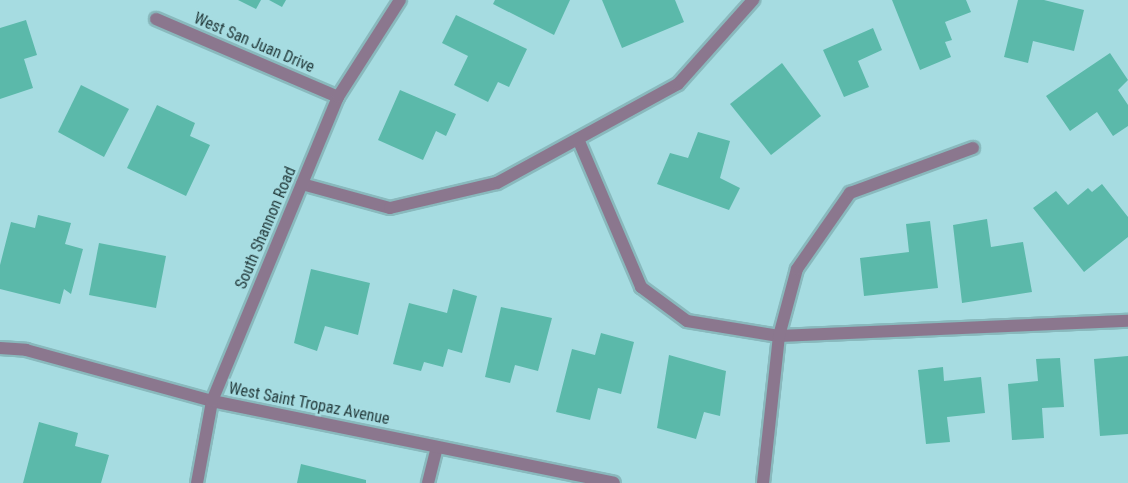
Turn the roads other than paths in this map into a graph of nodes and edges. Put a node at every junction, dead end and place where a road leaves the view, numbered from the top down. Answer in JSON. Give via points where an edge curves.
{"nodes":[{"id":1,"x":400,"y":0,"type":"edge"},
{"id":2,"x":753,"y":0,"type":"edge"},
{"id":3,"x":156,"y":19,"type":"dead end"},
{"id":4,"x":338,"y":97,"type":"junction"},
{"id":5,"x":578,"y":139,"type":"junction"},
{"id":6,"x":973,"y":148,"type":"dead end"},
{"id":7,"x":302,"y":184,"type":"junction"},
{"id":8,"x":1128,"y":321,"type":"edge"},
{"id":9,"x":779,"y":336,"type":"junction"},
{"id":10,"x":0,"y":348,"type":"edge"},
{"id":11,"x":212,"y":401,"type":"junction"},
{"id":12,"x":437,"y":447,"type":"junction"},
{"id":13,"x":197,"y":483,"type":"edge"},
{"id":14,"x":428,"y":483,"type":"edge"},
{"id":15,"x":612,"y":483,"type":"edge"},
{"id":16,"x":763,"y":483,"type":"edge"}],
"edges":[{"from":1,"to":4,"type":"street","name":"South Shannon Road"},
{"from":2,"to":5,"type":"street","via":[[678,84]]},
{"from":3,"to":4,"type":"street","name":"West San Juan Drive"},
{"from":4,"to":7,"type":"street","name":"South Shannon Road"},
{"from":5,"to":7,"type":"street","via":[[497,183],[390,208]]},
{"from":5,"to":9,"type":"street","via":[[641,287],[687,321]]},
{"from":6,"to":9,"type":"street","via":[[850,193],[797,269]]},
{"from":7,"to":11,"type":"street","name":"South Shannon Road"},
{"from":8,"to":9,"type":"street"},
{"from":9,"to":16,"type":"street"},
{"from":10,"to":11,"type":"street","name":"West Saint Tropaz Avenue","via":[[26,350]]},
{"from":11,"to":12,"type":"street","name":"West Saint Tropaz Avenue"},
{"from":11,"to":13,"type":"street","name":"South Shannon Road"},
{"from":12,"to":14,"type":"street"},
{"from":12,"to":15,"type":"street","name":"West Saint Tropaz Avenue"}]}
